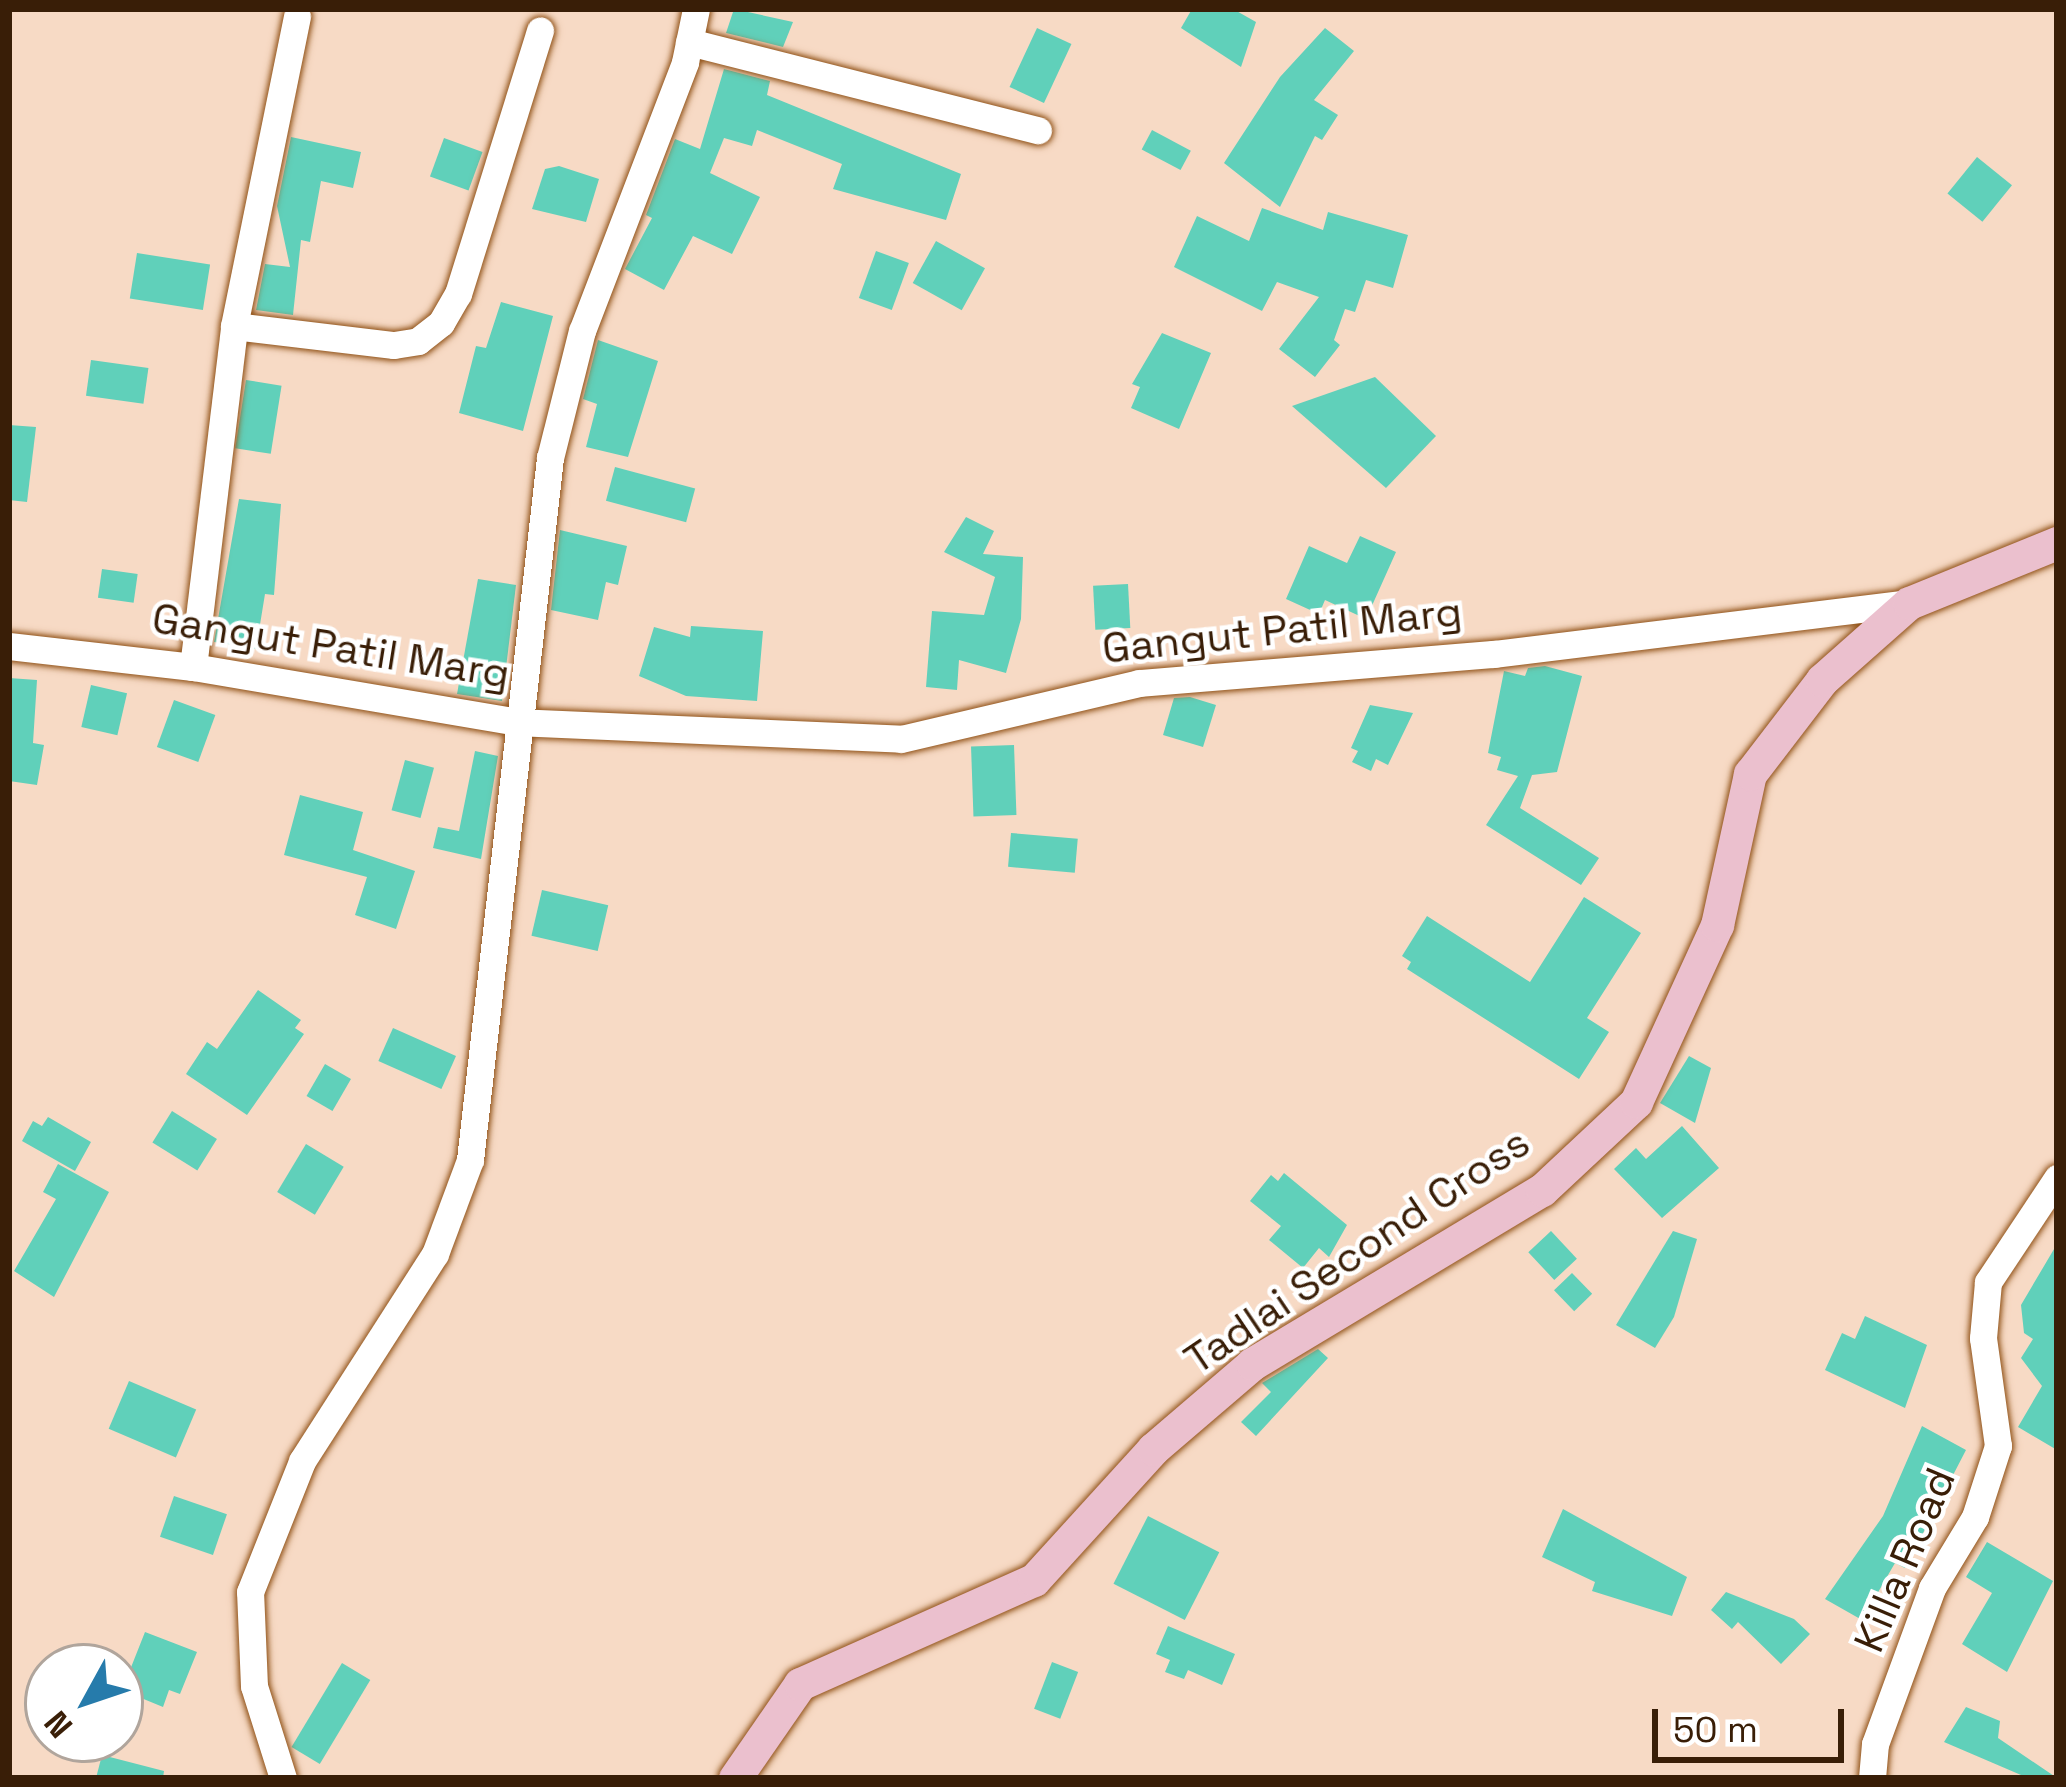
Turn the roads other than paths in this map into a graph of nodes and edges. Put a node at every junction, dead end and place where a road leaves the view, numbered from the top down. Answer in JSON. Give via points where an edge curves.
{"nodes":[{"id":1,"x":696,"y":9,"type":"edge"},
{"id":2,"x":297,"y":16,"type":"dead end"},
{"id":3,"x":540,"y":30,"type":"dead end"},
{"id":4,"x":689,"y":42,"type":"junction"},
{"id":5,"x":1038,"y":130,"type":"dead end"},
{"id":6,"x":234,"y":326,"type":"junction"},
{"id":7,"x":2057,"y":543,"type":"edge"},
{"id":8,"x":1909,"y":603,"type":"junction"},
{"id":9,"x":9,"y":646,"type":"edge"},
{"id":10,"x":193,"y":667,"type":"junction"},
{"id":11,"x":517,"y":722,"type":"junction"},
{"id":12,"x":2057,"y":1178,"type":"edge"},
{"id":13,"x":284,"y":1778,"type":"edge"},
{"id":14,"x":735,"y":1778,"type":"edge"},
{"id":15,"x":1872,"y":1778,"type":"edge"}],
"edges":[{"from":1,"to":4,"type":"street"},
{"from":2,"to":6,"type":"street"},
{"from":3,"to":6,"type":"street","via":[[458,294],[441,322],[418,341],[394,345]]},
{"from":4,"to":5,"type":"street"},
{"from":4,"to":11,"type":"street","via":[[582,331],[533,551]]},
{"from":6,"to":10,"type":"street"},
{"from":7,"to":8,"type":"main road","name":"Gangut Patil Marg"},
{"from":8,"to":11,"type":"street","name":"Gangut Patil Marg","via":[[1494,654],[1138,683],[901,739]]},
{"from":8,"to":14,"type":"main road","name":"Tadlai Second Cross","via":[[1822,680],[1750,774],[1717,925],[1636,1102],[1542,1190],[1252,1364],[1153,1449],[1034,1580],[800,1684]]},
{"from":9,"to":10,"type":"street","name":"Gangut Patil Marg"},
{"from":10,"to":11,"type":"street","name":"Gangut Patil Marg"},
{"from":11,"to":13,"type":"street","via":[[470,1160],[435,1254],[302,1461],[250,1592],[254,1686]]},
{"from":12,"to":15,"type":"street","name":"Killa Road","via":[[1988,1282],[1984,1338],[1998,1446],[1975,1517],[1924,1611],[1875,1744]]}]}
